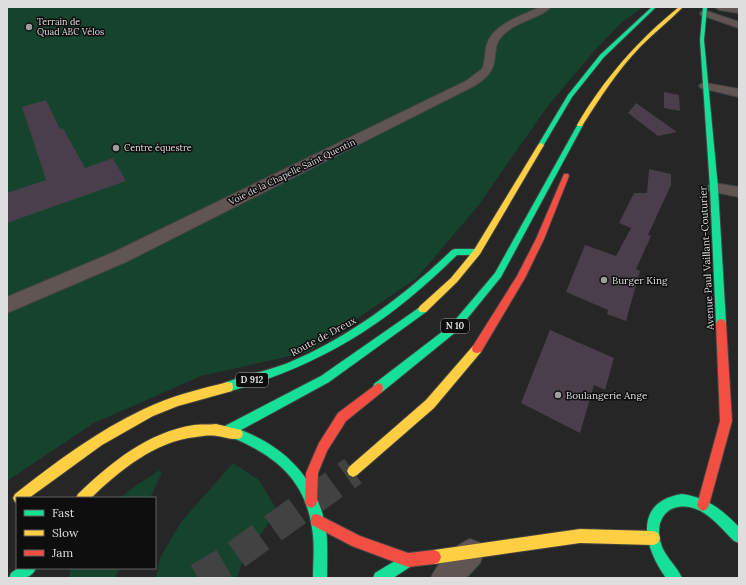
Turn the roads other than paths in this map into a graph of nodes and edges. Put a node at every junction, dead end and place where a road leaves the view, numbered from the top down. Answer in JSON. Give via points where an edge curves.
{"nodes":[{"id":1,"x":547,"y":7,"type":"edge"},
{"id":2,"x":654,"y":7,"type":"edge"},
{"id":3,"x":681,"y":7,"type":"edge"},
{"id":4,"x":719,"y":7,"type":"edge"},
{"id":5,"x":704,"y":10,"type":"edge"},
{"id":6,"x":736,"y":10,"type":"edge"},
{"id":7,"x":714,"y":17,"type":"junction"},
{"id":8,"x":739,"y":25,"type":"edge"},
{"id":9,"x":705,"y":86,"type":"junction"},
{"id":10,"x":739,"y":93,"type":"edge"},
{"id":11,"x":580,"y":125,"type":"junction"},
{"id":12,"x":573,"y":156,"type":"dead end"},
{"id":13,"x":568,"y":170,"type":"dead end"},
{"id":14,"x":714,"y":188,"type":"junction"},
{"id":15,"x":739,"y":192,"type":"edge"},
{"id":16,"x":477,"y":252,"type":"junction"},
{"id":17,"x":7,"y":306,"type":"edge"},
{"id":18,"x":227,"y":431,"type":"junction"},
{"id":19,"x":353,"y":471,"type":"tunnel mouth"},
{"id":20,"x":20,"y":497,"type":"edge"},
{"id":21,"x":83,"y":497,"type":"edge"},
{"id":22,"x":311,"y":502,"type":"junction"},
{"id":23,"x":703,"y":505,"type":"junction"},
{"id":24,"x":317,"y":520,"type":"junction"},
{"id":25,"x":739,"y":536,"type":"edge"},
{"id":26,"x":653,"y":538,"type":"junction"},
{"id":27,"x":470,"y":553,"type":"junction"},
{"id":28,"x":408,"y":560,"type":"junction"},
{"id":29,"x":28,"y":569,"type":"edge"},
{"id":30,"x":16,"y":578,"type":"edge"},
{"id":31,"x":320,"y":578,"type":"edge"},
{"id":32,"x":380,"y":578,"type":"edge"},
{"id":33,"x":446,"y":578,"type":"edge"},
{"id":34,"x":675,"y":578,"type":"edge"}],
"edges":[{"from":1,"to":17,"type":"street","name":"Voie de la Chapelle Saint Quentin","via":[[519,21],[494,39],[487,70],[451,94],[120,257]]},
{"from":2,"to":16,"type":"main road","via":[[602,56],[570,96]]},
{"from":3,"to":11,"type":"main road","number":"N 10","via":[[632,51],[593,100]]},
{"from":4,"to":6,"type":"street"},
{"from":5,"to":7,"type":"street"},
{"from":5,"to":9,"type":"main road","name":"Avenue Paul Vaillant-Couturier","via":[[702,40]]},
{"from":6,"to":7,"type":"street"},
{"from":7,"to":8,"type":"street"},
{"from":9,"to":10,"type":"street"},
{"from":9,"to":14,"type":"main road","name":"Avenue Paul Vaillant-Couturier"},
{"from":11,"to":12,"type":"main road"},
{"from":11,"to":22,"type":"main road","number":"N 10","via":[[498,275],[454,328],[342,418],[323,447],[312,473]]},
{"from":13,"to":19,"type":"main road","via":[[521,278],[473,355],[430,404]]},
{"from":14,"to":15,"type":"street"},
{"from":14,"to":23,"type":"main road","name":"Avenue Paul Vaillant-Couturier","via":[[726,421]]},
{"from":16,"to":18,"type":"main road","via":[[454,280],[420,312],[325,379]]},
{"from":16,"to":20,"type":"main road","name":"Route de Dreux","number":"D 912","via":[[454,252],[425,282],[372,322],[314,356],[267,376],[185,398],[150,412],[116,429],[72,457]]},
{"from":18,"to":21,"type":"main road","number":"N 10","via":[[206,430],[161,441],[115,467]]},
{"from":18,"to":22,"type":"main road","number":"N 10","via":[[254,438],[278,452],[297,474]]},
{"from":22,"to":24,"type":"main road","number":"N 10"},
{"from":23,"to":25,"type":"main road","via":[[717,513]]},
{"from":23,"to":26,"type":"main road","via":[[675,499],[664,503],[656,511],[652,523]]},
{"from":24,"to":28,"type":"main road","via":[[357,541]]},
{"from":24,"to":31,"type":"main road","number":"N 10"},
{"from":26,"to":27,"type":"main road","via":[[580,536]]},
{"from":26,"to":34,"type":"main road","via":[[658,554]]},
{"from":27,"to":28,"type":"main road"},
{"from":27,"to":33,"type":"street"},
{"from":28,"to":32,"type":"main road"},
{"from":29,"to":30,"type":"main road"}]}
